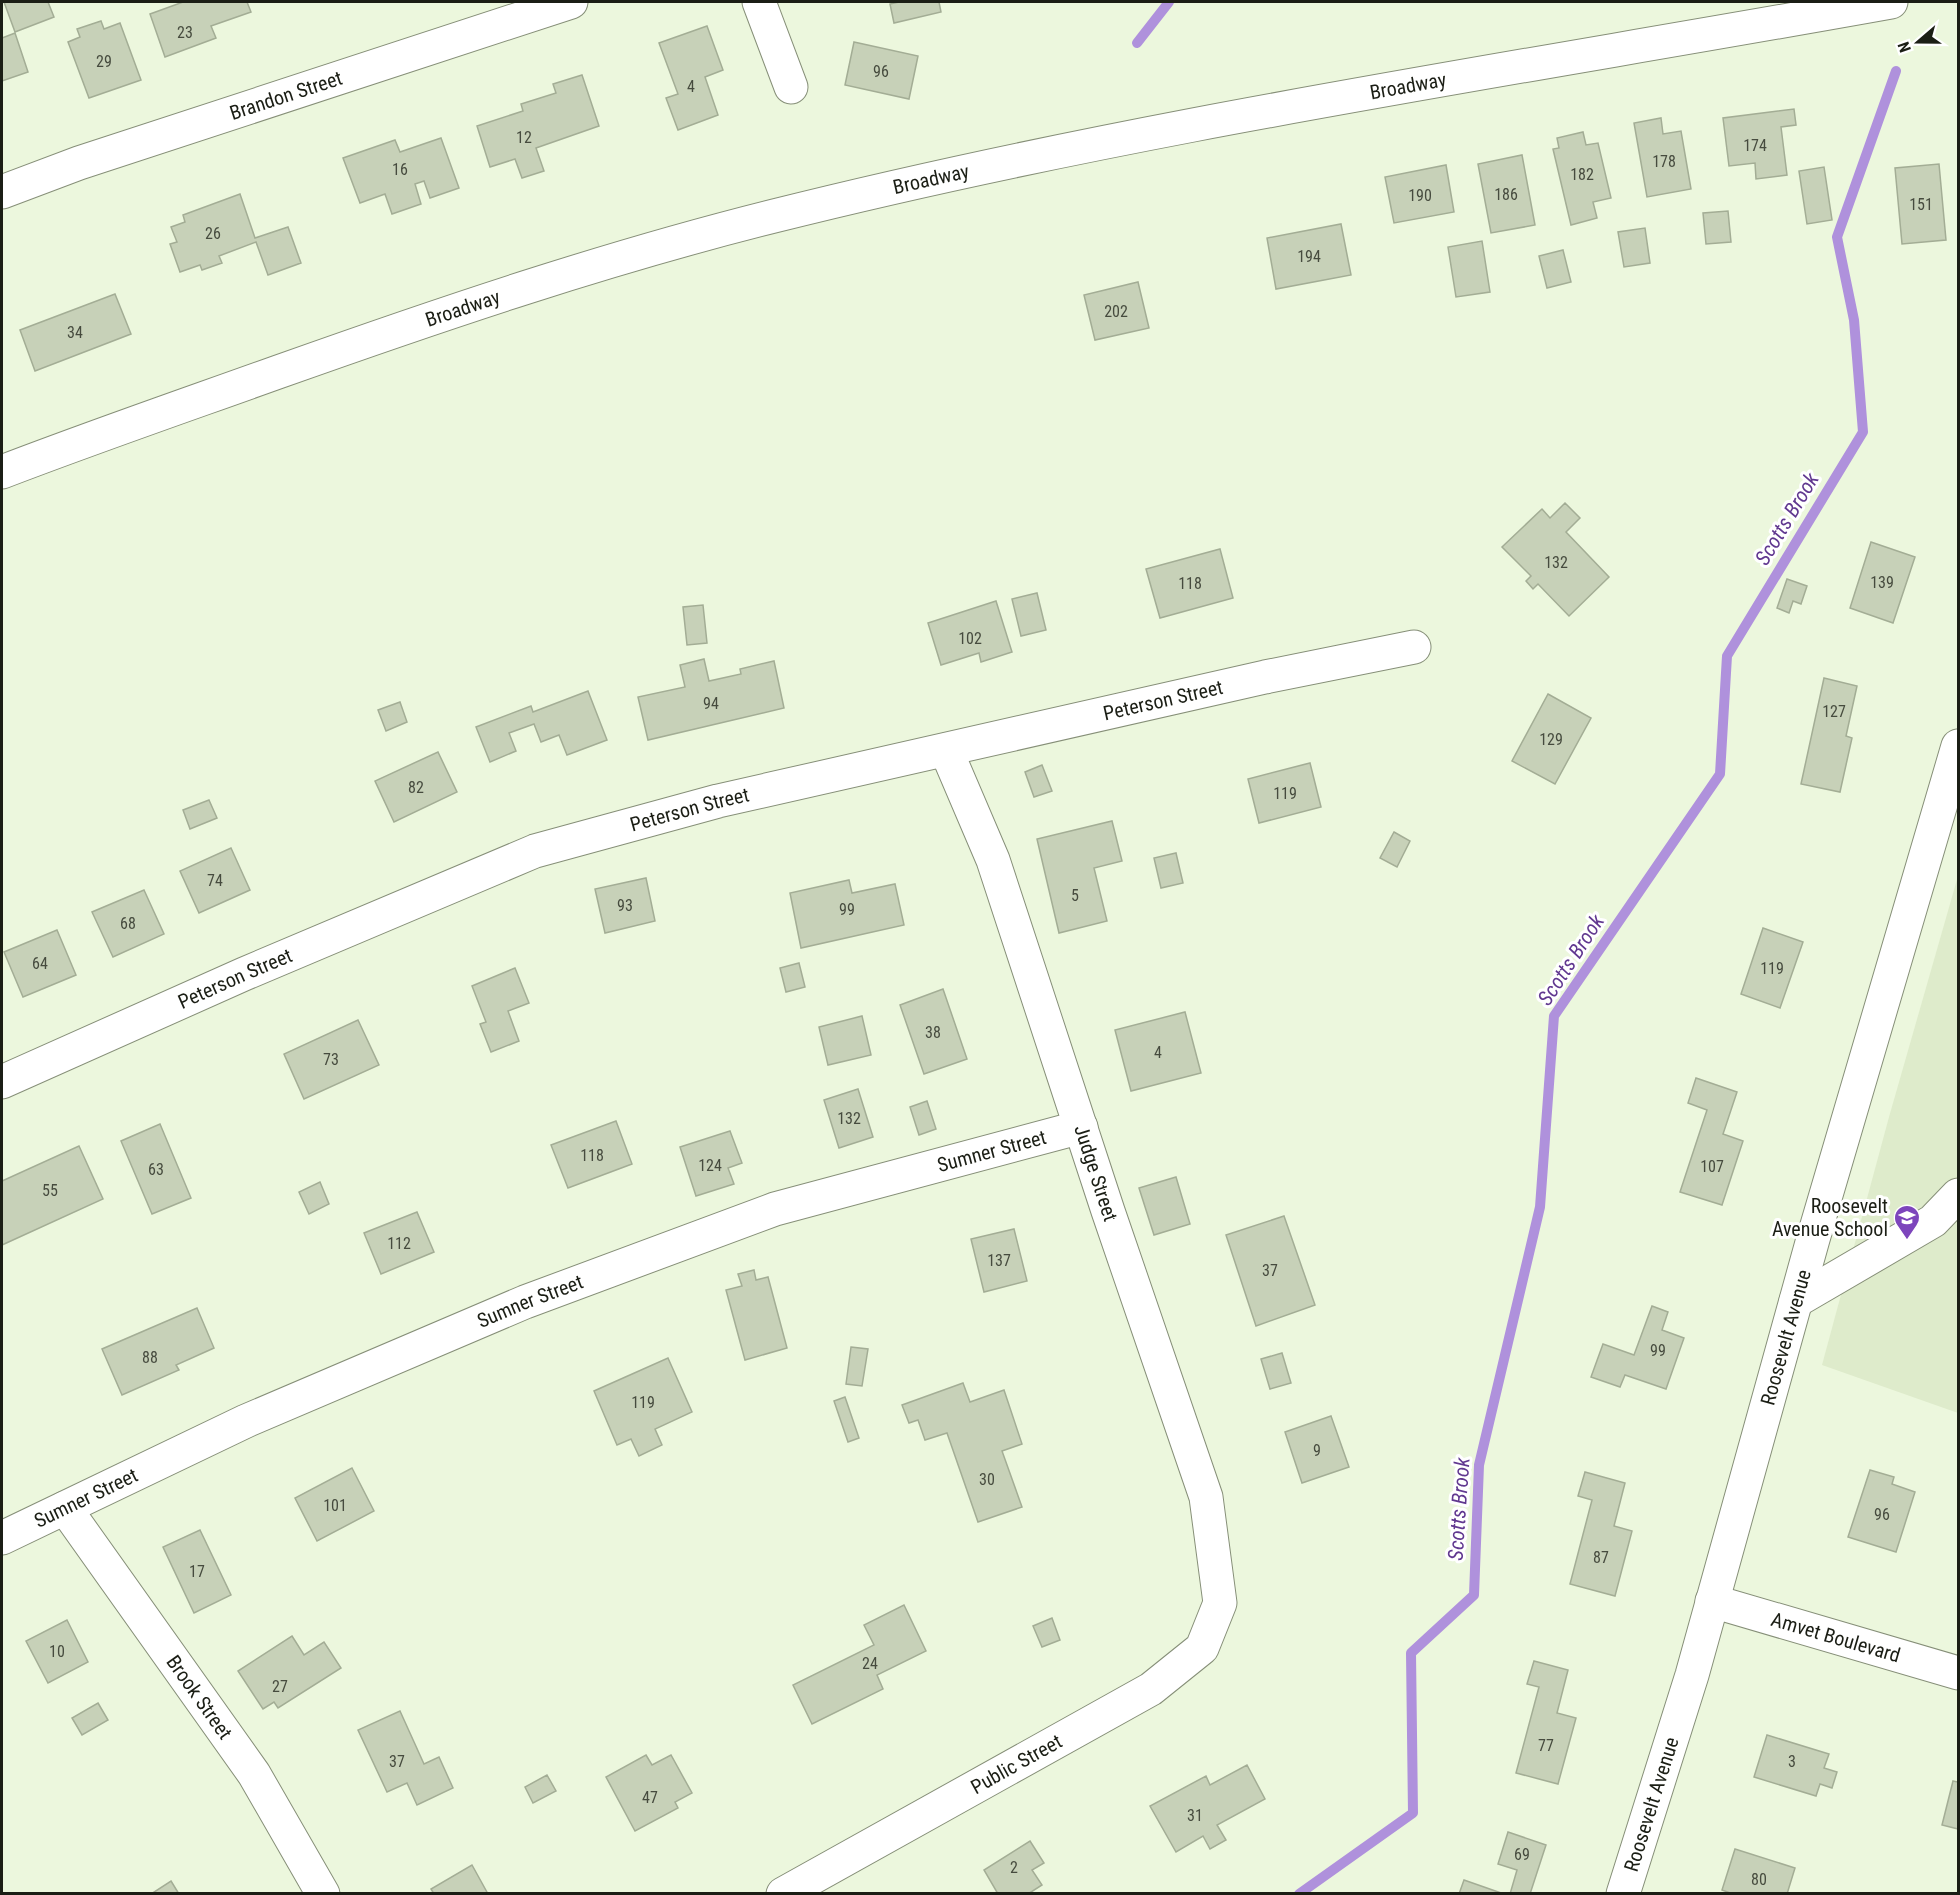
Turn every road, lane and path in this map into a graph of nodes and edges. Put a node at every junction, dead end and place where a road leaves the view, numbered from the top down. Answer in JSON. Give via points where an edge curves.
{"nodes":[{"id":1,"x":571,"y":2,"type":"edge"},
{"id":2,"x":759,"y":2,"type":"edge"},
{"id":3,"x":1891,"y":2,"type":"edge"},
{"id":4,"x":791,"y":87,"type":"dead end"},
{"id":5,"x":2,"y":192,"type":"edge"},
{"id":6,"x":2,"y":472,"type":"edge"},
{"id":7,"x":1414,"y":647,"type":"dead end"},
{"id":8,"x":1959,"y":746,"type":"edge"},
{"id":9,"x":946,"y":750,"type":"junction"},
{"id":10,"x":1947,"y":836,"type":"edge"},
{"id":11,"x":2,"y":1082,"type":"edge"},
{"id":12,"x":1081,"y":1127,"type":"junction"},
{"id":13,"x":1959,"y":1195,"type":"edge"},
{"id":14,"x":1796,"y":1301,"type":"junction"},
{"id":15,"x":65,"y":1508,"type":"junction"},
{"id":16,"x":2,"y":1538,"type":"edge"},
{"id":17,"x":1712,"y":1601,"type":"junction"},
{"id":18,"x":1220,"y":1603,"type":"joint"},
{"id":19,"x":1959,"y":1673,"type":"edge"},
{"id":20,"x":323,"y":1893,"type":"edge"},
{"id":21,"x":783,"y":1893,"type":"edge"},
{"id":22,"x":1623,"y":1893,"type":"edge"}],
"edges":[{"from":1,"to":5,"type":"street","name":"Brandon Street","via":[[79,163]]},
{"from":2,"to":4,"type":"street"},
{"from":3,"to":6,"type":"street","name":"Broadway","via":[[1130,138],[922,180],[769,217],[596,265],[406,326]]},
{"from":7,"to":9,"type":"street","name":"Peterson Street"},
{"from":8,"to":10,"type":"street","name":"Roosevelt Avenue"},
{"from":9,"to":11,"type":"street","name":"Peterson Street","via":[[718,801],[535,851],[254,969]]},
{"from":9,"to":12,"type":"street","name":"Judge Street","via":[[993,860]]},
{"from":10,"to":14,"type":"street","name":"Roosevelt Avenue"},
{"from":12,"to":15,"type":"street","name":"Sumner Street","via":[[775,1209],[525,1302],[246,1421]]},
{"from":12,"to":18,"type":"street","name":"Judge Street","via":[[1206,1497]]},
{"from":13,"to":14,"type":"street","via":[[1933,1221]]},
{"from":14,"to":17,"type":"street","name":"Roosevelt Avenue"},
{"from":15,"to":16,"type":"street","name":"Sumner Street"},
{"from":15,"to":20,"type":"street","name":"Brook Street","via":[[254,1774]]},
{"from":17,"to":19,"type":"street","name":"Amvet Boulevard"},
{"from":17,"to":22,"type":"street","name":"Roosevelt Avenue"},
{"from":18,"to":21,"type":"street","name":"Public Street","via":[[1202,1648],[1151,1689]]}]}
